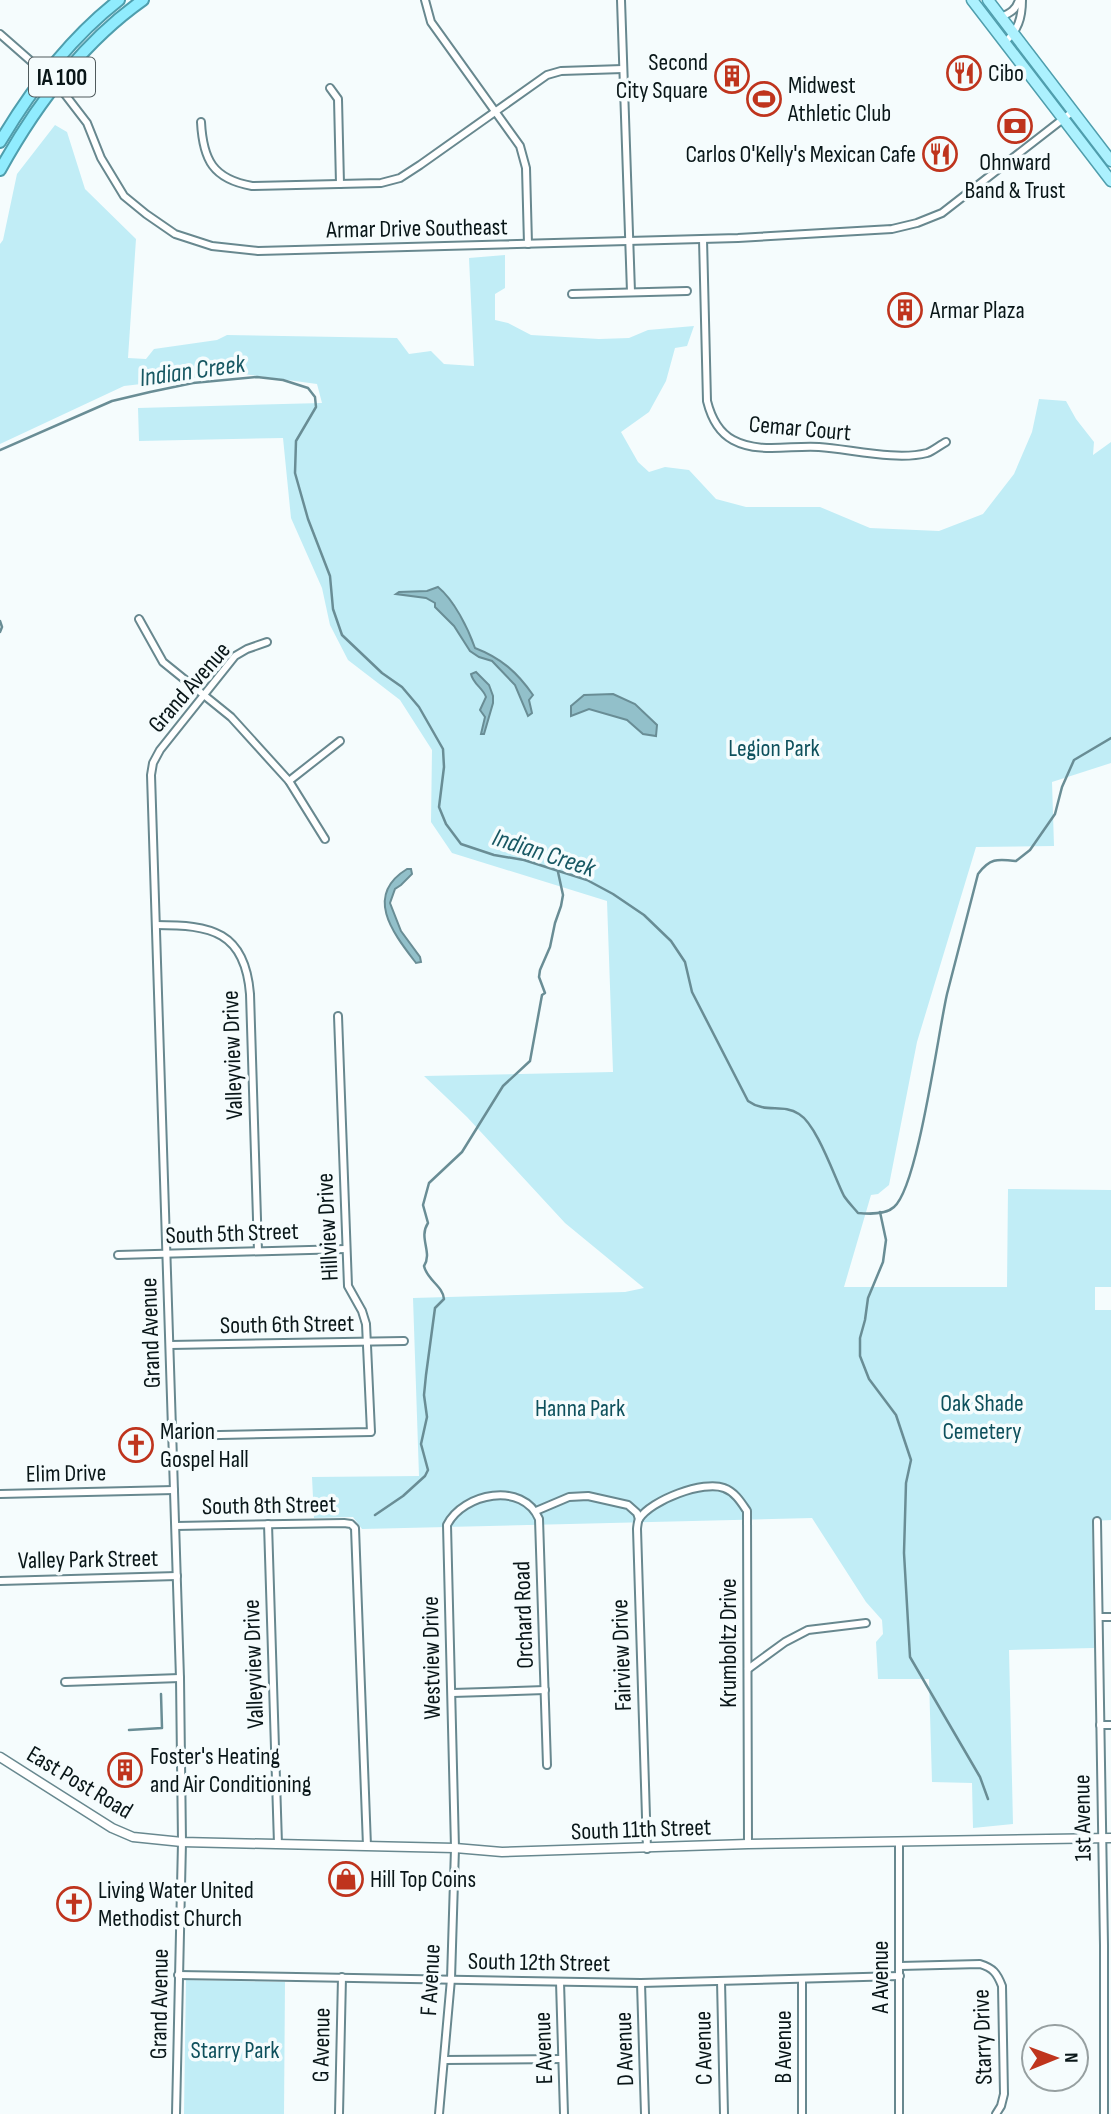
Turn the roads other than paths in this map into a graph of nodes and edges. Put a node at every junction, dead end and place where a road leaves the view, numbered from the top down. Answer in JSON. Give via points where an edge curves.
{"nodes":[{"id":1,"x":119,"y":0,"type":"edge"},
{"id":2,"x":144,"y":0,"type":"edge"},
{"id":3,"x":425,"y":0,"type":"edge"},
{"id":4,"x":621,"y":0,"type":"edge"},
{"id":5,"x":972,"y":0,"type":"edge"},
{"id":6,"x":988,"y":0,"type":"edge"},
{"id":7,"x":1020,"y":0,"type":"edge"},
{"id":8,"x":1001,"y":17,"type":"junction"},
{"id":9,"x":0,"y":34,"type":"edge"},
{"id":10,"x":1014,"y":35,"type":"junction"},
{"id":11,"x":1004,"y":43,"type":"junction"},
{"id":12,"x":623,"y":69,"type":"junction"},
{"id":13,"x":46,"y":74,"type":"junction"},
{"id":14,"x":57,"y":84,"type":"junction"},
{"id":15,"x":330,"y":88,"type":"dead end"},
{"id":16,"x":495,"y":111,"type":"junction"},
{"id":17,"x":1072,"y":112,"type":"junction"},
{"id":18,"x":1062,"y":120,"type":"junction"},
{"id":19,"x":201,"y":122,"type":"dead end"},
{"id":20,"x":0,"y":142,"type":"edge"},
{"id":21,"x":1111,"y":161,"type":"edge"},
{"id":22,"x":0,"y":170,"type":"edge"},
{"id":23,"x":1111,"y":181,"type":"edge"},
{"id":24,"x":340,"y":184,"type":"junction"},
{"id":25,"x":703,"y":239,"type":"junction"},
{"id":26,"x":629,"y":242,"type":"junction"},
{"id":27,"x":528,"y":244,"type":"junction"},
{"id":28,"x":687,"y":291,"type":"dead end"},
{"id":29,"x":631,"y":292,"type":"junction"},
{"id":30,"x":572,"y":294,"type":"dead end"},
{"id":31,"x":946,"y":442,"type":"dead end"},
{"id":32,"x":139,"y":619,"type":"dead end"},
{"id":33,"x":267,"y":642,"type":"dead end"},
{"id":34,"x":204,"y":694,"type":"junction"},
{"id":35,"x":340,"y":741,"type":"dead end"},
{"id":36,"x":289,"y":781,"type":"junction"},
{"id":37,"x":325,"y":839,"type":"dead end"},
{"id":38,"x":156,"y":925,"type":"junction"},
{"id":39,"x":338,"y":1016,"type":"dead end"},
{"id":40,"x":346,"y":1249,"type":"junction"},
{"id":41,"x":258,"y":1251,"type":"junction"},
{"id":42,"x":167,"y":1254,"type":"junction"},
{"id":43,"x":118,"y":1255,"type":"dead end"},
{"id":44,"x":404,"y":1341,"type":"dead end"},
{"id":45,"x":367,"y":1342,"type":"junction"},
{"id":46,"x":170,"y":1345,"type":"junction"},
{"id":47,"x":172,"y":1436,"type":"junction"},
{"id":48,"x":174,"y":1490,"type":"junction"},
{"id":49,"x":0,"y":1494,"type":"edge"},
{"id":50,"x":536,"y":1511,"type":"junction"},
{"id":51,"x":639,"y":1519,"type":"junction"},
{"id":52,"x":1097,"y":1521,"type":"dead end"},
{"id":53,"x":268,"y":1524,"type":"junction"},
{"id":54,"x":176,"y":1526,"type":"junction"},
{"id":55,"x":177,"y":1576,"type":"junction"},
{"id":56,"x":0,"y":1581,"type":"edge"},
{"id":57,"x":1099,"y":1617,"type":"junction"},
{"id":58,"x":1111,"y":1617,"type":"edge"},
{"id":59,"x":866,"y":1623,"type":"dead end"},
{"id":60,"x":748,"y":1669,"type":"junction"},
{"id":61,"x":180,"y":1678,"type":"junction"},
{"id":62,"x":65,"y":1682,"type":"dead end"},
{"id":63,"x":545,"y":1690,"type":"junction"},
{"id":64,"x":452,"y":1693,"type":"junction"},
{"id":65,"x":1100,"y":1725,"type":"junction"},
{"id":66,"x":1111,"y":1725,"type":"edge"},
{"id":67,"x":0,"y":1757,"type":"edge"},
{"id":68,"x":547,"y":1765,"type":"dead end"},
{"id":69,"x":1106,"y":1838,"type":"edge"},
{"id":70,"x":899,"y":1840,"type":"junction"},
{"id":71,"x":182,"y":1842,"type":"junction"},
{"id":72,"x":278,"y":1844,"type":"junction"},
{"id":73,"x":748,"y":1844,"type":"junction"},
{"id":74,"x":367,"y":1846,"type":"junction"},
{"id":75,"x":455,"y":1848,"type":"junction"},
{"id":76,"x":647,"y":1849,"type":"junction"},
{"id":77,"x":1107,"y":1945,"type":"edge"},
{"id":78,"x":900,"y":1966,"type":"junction"},
{"id":79,"x":178,"y":1975,"type":"junction"},
{"id":80,"x":900,"y":1976,"type":"junction"},
{"id":81,"x":342,"y":1977,"type":"junction"},
{"id":82,"x":451,"y":1979,"type":"junction"},
{"id":83,"x":802,"y":1979,"type":"junction"},
{"id":84,"x":721,"y":1981,"type":"junction"},
{"id":85,"x":560,"y":1982,"type":"junction"},
{"id":86,"x":641,"y":1983,"type":"junction"},
{"id":87,"x":1107,"y":2048,"type":"edge"},
{"id":88,"x":562,"y":2059,"type":"junction"},
{"id":89,"x":444,"y":2060,"type":"junction"},
{"id":90,"x":176,"y":2114,"type":"edge"},
{"id":91,"x":339,"y":2114,"type":"edge"},
{"id":92,"x":439,"y":2114,"type":"edge"},
{"id":93,"x":564,"y":2114,"type":"edge"},
{"id":94,"x":645,"y":2114,"type":"edge"},
{"id":95,"x":724,"y":2114,"type":"edge"},
{"id":96,"x":802,"y":2114,"type":"edge"},
{"id":97,"x":899,"y":2114,"type":"edge"},
{"id":98,"x":996,"y":2114,"type":"edge"},
{"id":99,"x":1104,"y":2114,"type":"edge"}],
"edges":[{"from":1,"to":13,"type":"highway","number":"IA 100","via":[[72,41]]},
{"from":2,"to":14,"type":"highway","number":"IA 100","via":[[88,47]]},
{"from":3,"to":16,"type":"street","via":[[431,22]]},
{"from":4,"to":12,"type":"street"},
{"from":5,"to":11,"type":"main road"},
{"from":6,"to":8,"type":"main road"},
{"from":7,"to":8,"type":"street","via":[[1011,13]]},
{"from":7,"to":10,"type":"street","via":[[1020,21]]},
{"from":8,"to":10,"type":"main road"},
{"from":9,"to":13,"type":"street","name":"Armar Drive Southeast"},
{"from":10,"to":11,"type":"street"},
{"from":10,"to":17,"type":"main road"},
{"from":11,"to":18,"type":"main road"},
{"from":12,"to":16,"type":"street","via":[[547,75]]},
{"from":12,"to":26,"type":"street"},
{"from":13,"to":14,"type":"street","name":"Armar Drive Southeast"},
{"from":13,"to":20,"type":"highway","number":"IA 100"},
{"from":14,"to":22,"type":"highway","number":"IA 100"},
{"from":14,"to":27,"type":"street","name":"Armar Drive Southeast","via":[[87,124],[124,196],[175,234],[204,244],[258,251]]},
{"from":15,"to":24,"type":"street","via":[[338,99]]},
{"from":16,"to":24,"type":"street","via":[[400,178]]},
{"from":16,"to":27,"type":"street","via":[[524,157]]},
{"from":17,"to":18,"type":"street","name":"Armar Drive Southeast"},
{"from":17,"to":21,"type":"main road"},
{"from":18,"to":23,"type":"main road"},
{"from":18,"to":25,"type":"street","name":"Armar Drive Southeast","via":[[942,213],[917,223],[891,229]]},
{"from":19,"to":24,"type":"street","via":[[205,155],[221,176],[235,183]]},
{"from":25,"to":26,"type":"street","name":"Armar Drive Southeast"},
{"from":25,"to":31,"type":"street","name":"Cemar Court","via":[[706,401],[721,431],[748,446],[826,447],[869,454],[927,453]]},
{"from":26,"to":27,"type":"street","name":"Armar Drive Southeast"},
{"from":26,"to":29,"type":"street"},
{"from":28,"to":29,"type":"street"},
{"from":29,"to":30,"type":"street"},
{"from":32,"to":34,"type":"street","via":[[163,662]]},
{"from":33,"to":34,"type":"street","name":"Grand Avenue","via":[[235,656]]},
{"from":34,"to":36,"type":"street"},
{"from":34,"to":38,"type":"street","name":"Grand Avenue","via":[[153,763]]},
{"from":35,"to":36,"type":"street"},
{"from":36,"to":37,"type":"street"},
{"from":38,"to":41,"type":"street","name":"Valleyview Drive","via":[[207,928],[235,947],[244,960],[250,994]]},
{"from":38,"to":42,"type":"street","name":"Grand Avenue"},
{"from":39,"to":40,"type":"street","name":"Hillview Drive"},
{"from":40,"to":41,"type":"street","name":"South 5th Street"},
{"from":40,"to":45,"type":"street","name":"Hillview Drive","via":[[348,1286],[362,1311]]},
{"from":41,"to":42,"type":"street","name":"South 5th Street"},
{"from":42,"to":43,"type":"street","name":"South 5th Street"},
{"from":42,"to":46,"type":"street","name":"Grand Avenue"},
{"from":44,"to":45,"type":"street","name":"South 6th Street"},
{"from":45,"to":46,"type":"street","name":"South 6th Street"},
{"from":45,"to":47,"type":"street","name":"Hillview Drive","via":[[371,1432]]},
{"from":46,"to":47,"type":"street","name":"Grand Avenue"},
{"from":47,"to":48,"type":"street","name":"Grand Avenue"},
{"from":48,"to":49,"type":"street","name":"Elim Drive"},
{"from":48,"to":54,"type":"street","name":"Grand Avenue"},
{"from":50,"to":51,"type":"street","via":[[569,1497],[588,1496],[628,1505]]},
{"from":50,"to":63,"type":"street","name":"Orchard Road"},
{"from":50,"to":64,"type":"street","name":"Westview Drive","via":[[517,1497],[495,1496],[470,1503],[447,1525]]},
{"from":51,"to":60,"type":"street","name":"Krumboltz Drive","via":[[657,1504],[690,1489],[710,1485],[735,1494],[747,1511]]},
{"from":51,"to":76,"type":"street","name":"Fairview Drive"},
{"from":52,"to":57,"type":"street","name":"1st Avenue"},
{"from":53,"to":54,"type":"street","name":"South 8th Street"},
{"from":53,"to":72,"type":"street","name":"Valleyview Drive"},
{"from":53,"to":74,"type":"street","name":"South 8th Street","via":[[344,1522],[355,1528]]},
{"from":54,"to":55,"type":"street","name":"Grand Avenue"},
{"from":55,"to":56,"type":"street","name":"Valley Park Street"},
{"from":55,"to":61,"type":"street","name":"Grand Avenue"},
{"from":57,"to":58,"type":"street"},
{"from":57,"to":65,"type":"street","name":"1st Avenue"},
{"from":59,"to":60,"type":"street","via":[[808,1630]]},
{"from":60,"to":73,"type":"street","name":"Krumboltz Drive"},
{"from":61,"to":62,"type":"street"},
{"from":61,"to":71,"type":"street","name":"Grand Avenue"},
{"from":63,"to":64,"type":"street"},
{"from":63,"to":68,"type":"street","name":"Orchard Road"},
{"from":64,"to":75,"type":"street","name":"Westview Drive"},
{"from":65,"to":66,"type":"street"},
{"from":65,"to":69,"type":"street","name":"1st Avenue"},
{"from":67,"to":71,"type":"street","name":"East Post Road","via":[[112,1828],[133,1837]]},
{"from":69,"to":70,"type":"street","name":"South 11th Street"},
{"from":69,"to":77,"type":"street","name":"1st Avenue"},
{"from":70,"to":73,"type":"street","name":"South 11th Street"},
{"from":70,"to":78,"type":"street","name":"A Avenue"},
{"from":71,"to":72,"type":"street","name":"South 11th Street"},
{"from":71,"to":79,"type":"street","name":"Grand Avenue"},
{"from":72,"to":74,"type":"street","name":"South 11th Street"},
{"from":73,"to":76,"type":"street","name":"South 11th Street"},
{"from":74,"to":75,"type":"street","name":"South 11th Street"},
{"from":75,"to":76,"type":"street","name":"South 11th Street","via":[[502,1852]]},
{"from":75,"to":82,"type":"street","name":"F Avenue"},
{"from":77,"to":87,"type":"street","name":"1st Avenue"},
{"from":78,"to":80,"type":"street","name":"A Avenue"},
{"from":78,"to":98,"type":"street","name":"Starry Drive","via":[[980,1965],[998,1974],[1004,2094]]},
{"from":79,"to":81,"type":"street","name":"South 12th Street"},
{"from":79,"to":90,"type":"street","name":"Grand Avenue"},
{"from":80,"to":83,"type":"street","name":"South 12th Street"},
{"from":80,"to":97,"type":"street","name":"A Avenue"},
{"from":81,"to":82,"type":"street","name":"South 12th Street"},
{"from":81,"to":91,"type":"street","name":"G Avenue"},
{"from":82,"to":85,"type":"street","name":"South 12th Street"},
{"from":82,"to":89,"type":"street","name":"F Avenue"},
{"from":83,"to":84,"type":"street","name":"South 12th Street"},
{"from":83,"to":96,"type":"street","name":"B Avenue"},
{"from":84,"to":86,"type":"street","name":"South 12th Street"},
{"from":84,"to":95,"type":"street","name":"C Avenue"},
{"from":85,"to":86,"type":"street","name":"South 12th Street"},
{"from":85,"to":88,"type":"street","name":"E Avenue"},
{"from":86,"to":94,"type":"street","name":"D Avenue"},
{"from":87,"to":99,"type":"street","name":"1st Avenue"},
{"from":88,"to":89,"type":"street"},
{"from":88,"to":93,"type":"street","name":"E Avenue"},
{"from":89,"to":92,"type":"street","name":"F Avenue"}]}
